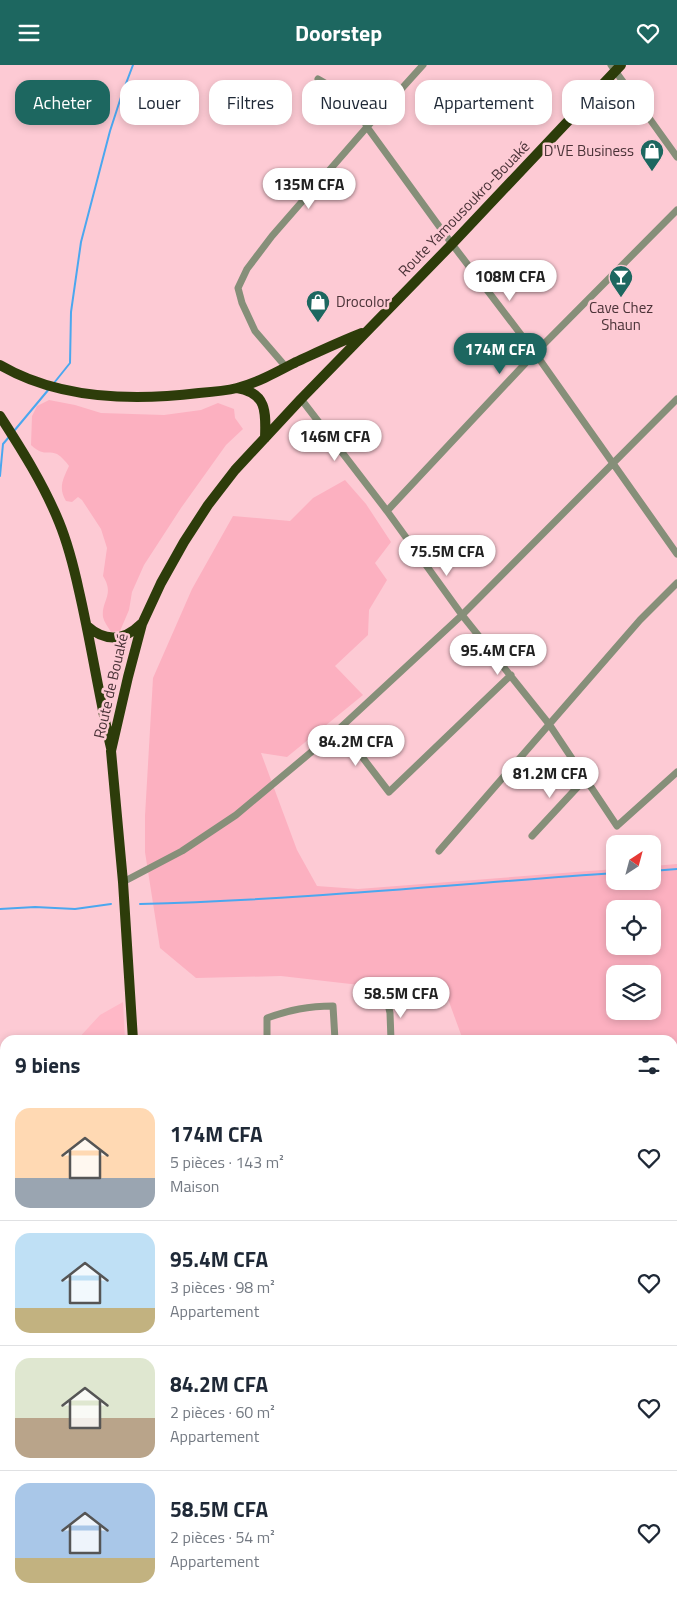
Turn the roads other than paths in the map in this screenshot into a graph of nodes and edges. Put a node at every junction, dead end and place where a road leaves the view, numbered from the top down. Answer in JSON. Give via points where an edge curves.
{"nodes":[{"id":1,"x":423,"y":65,"type":"edge"},
{"id":2,"x":616,"y":67,"type":"edge"},
{"id":3,"x":318,"y":79,"type":"dead end"},
{"id":4,"x":367,"y":127,"type":"junction"},
{"id":5,"x":677,"y":157,"type":"edge"},
{"id":6,"x":677,"y":210,"type":"edge"},
{"id":7,"x":452,"y":244,"type":"junction"},
{"id":8,"x":365,"y":332,"type":"junction"},
{"id":9,"x":535,"y":353,"type":"junction"},
{"id":10,"x":0,"y":365,"type":"edge"},
{"id":11,"x":286,"y":367,"type":"junction"},
{"id":12,"x":237,"y":388,"type":"junction"},
{"id":13,"x":301,"y":399,"type":"junction"},
{"id":14,"x":677,"y":399,"type":"edge"},
{"id":15,"x":0,"y":416,"type":"edge"},
{"id":16,"x":265,"y":438,"type":"junction"},
{"id":17,"x":613,"y":462,"type":"junction"},
{"id":18,"x":387,"y":511,"type":"junction"},
{"id":19,"x":677,"y":554,"type":"edge"},
{"id":20,"x":677,"y":583,"type":"edge"},
{"id":21,"x":462,"y":615,"type":"junction"},
{"id":22,"x":142,"y":624,"type":"junction"},
{"id":23,"x":87,"y":626,"type":"junction"},
{"id":24,"x":511,"y":675,"type":"junction"},
{"id":25,"x":549,"y":724,"type":"junction"},
{"id":26,"x":340,"y":729,"type":"junction"},
{"id":27,"x":111,"y":751,"type":"junction"},
{"id":28,"x":677,"y":772,"type":"edge"},
{"id":29,"x":585,"y":779,"type":"junction"},
{"id":30,"x":532,"y":835,"type":"dead end"},
{"id":31,"x":438,"y":851,"type":"dead end"},
{"id":32,"x":123,"y":881,"type":"junction"},
{"id":33,"x":387,"y":1000,"type":"dead end"},
{"id":34,"x":133,"y":1035,"type":"edge"},
{"id":35,"x":267,"y":1035,"type":"edge"},
{"id":36,"x":335,"y":1035,"type":"edge"},
{"id":37,"x":391,"y":1035,"type":"edge"}],
"edges":[{"from":1,"to":4,"type":"street"},
{"from":2,"to":5,"type":"street"},
{"from":2,"to":7,"type":"highway","name":"Route Yamousoukro-Bouaké"},
{"from":3,"to":4,"type":"street","via":[[351,99]]},
{"from":4,"to":7,"type":"street"},
{"from":4,"to":11,"type":"street","via":[[272,236],[247,269],[238,289],[255,331]]},
{"from":6,"to":9,"type":"street"},
{"from":7,"to":8,"type":"highway","name":"Route Yamousoukro-Bouaké"},
{"from":7,"to":9,"type":"street"},
{"from":8,"to":11,"type":"highway"},
{"from":8,"to":13,"type":"highway","name":"Route Yamousoukro-Bouaké"},
{"from":9,"to":17,"type":"street"},
{"from":9,"to":18,"type":"street"},
{"from":10,"to":12,"type":"highway","via":[[53,386],[101,395],[173,397]]},
{"from":11,"to":12,"type":"highway"},
{"from":12,"to":16,"type":"highway","via":[[251,392],[262,403],[266,416]]},
{"from":13,"to":16,"type":"highway","name":"Route Yamousoukro-Bouaké"},
{"from":13,"to":18,"type":"street"},
{"from":14,"to":17,"type":"street"},
{"from":15,"to":23,"type":"highway","via":[[20,446],[60,523]]},
{"from":16,"to":22,"type":"highway","name":"Route de Bouaké","via":[[208,505],[161,583]]},
{"from":17,"to":19,"type":"street"},
{"from":17,"to":21,"type":"street"},
{"from":18,"to":21,"type":"street"},
{"from":20,"to":25,"type":"street","via":[[640,620]]},
{"from":21,"to":24,"type":"street"},
{"from":21,"to":26,"type":"street"},
{"from":22,"to":23,"type":"highway","via":[[134,632],[119,637],[103,636]]},
{"from":22,"to":27,"type":"highway","name":"Route de Bouaké"},
{"from":23,"to":27,"type":"highway"},
{"from":24,"to":25,"type":"street"},
{"from":24,"to":26,"type":"street","via":[[389,792]]},
{"from":25,"to":29,"type":"street"},
{"from":25,"to":31,"type":"street"},
{"from":26,"to":32,"type":"street","via":[[236,815],[182,851]]},
{"from":27,"to":32,"type":"highway","name":"Route de Bouaké"},
{"from":28,"to":29,"type":"street","via":[[617,826]]},
{"from":29,"to":30,"type":"street"},
{"from":32,"to":34,"type":"highway","name":"Route de Bouaké"},
{"from":33,"to":37,"type":"street"},
{"from":35,"to":36,"type":"street","via":[[267,1018],[315,1006],[333,1006]]}]}
